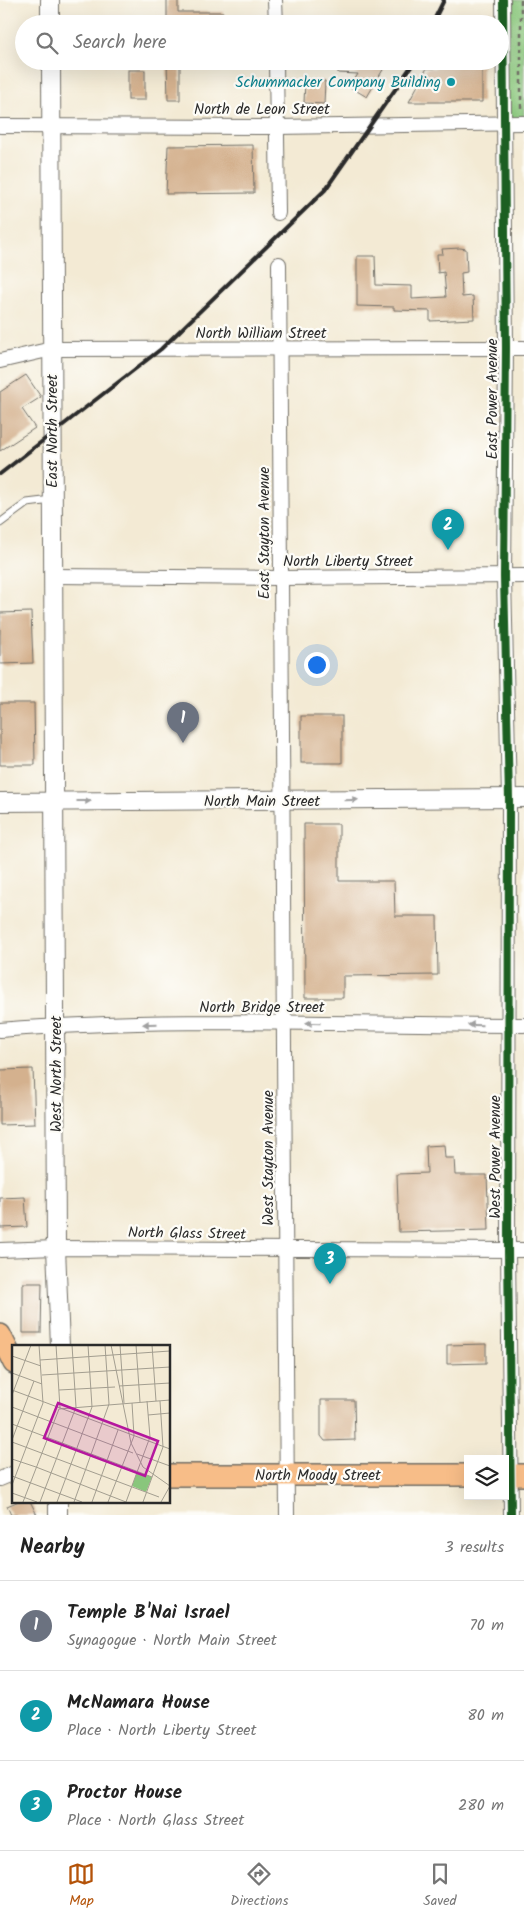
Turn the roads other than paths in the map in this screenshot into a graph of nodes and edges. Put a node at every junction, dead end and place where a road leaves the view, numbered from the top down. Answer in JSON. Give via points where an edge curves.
{"nodes":[{"id":1,"x":50,"y":0,"type":"edge"},
{"id":2,"x":275,"y":0,"type":"edge"},
{"id":3,"x":503,"y":0,"type":"edge"},
{"id":4,"x":50,"y":15,"type":"edge"},
{"id":5,"x":276,"y":15,"type":"edge"},
{"id":6,"x":503,"y":15,"type":"edge"},
{"id":7,"x":51,"y":70,"type":"edge"},
{"id":8,"x":276,"y":70,"type":"edge"},
{"id":9,"x":503,"y":70,"type":"edge"},
{"id":10,"x":503,"y":123,"type":"junction"},
{"id":11,"x":524,"y":123,"type":"edge"},
{"id":12,"x":52,"y":125,"type":"junction"},
{"id":13,"x":0,"y":126,"type":"edge"},
{"id":14,"x":277,"y":127,"type":"junction"},
{"id":15,"x":278,"y":213,"type":"dead end"},
{"id":16,"x":278,"y":264,"type":"dead end"},
{"id":17,"x":506,"y":348,"type":"junction"},
{"id":18,"x":524,"y":348,"type":"edge"},
{"id":19,"x":52,"y":349,"type":"junction"},
{"id":20,"x":280,"y":349,"type":"junction"},
{"id":21,"x":0,"y":361,"type":"edge"},
{"id":22,"x":52,"y":500,"type":"junction"},
{"id":23,"x":0,"y":523,"type":"edge"},
{"id":24,"x":52,"y":576,"type":"junction"},
{"id":25,"x":524,"y":576,"type":"edge"},
{"id":26,"x":504,"y":577,"type":"junction"},
{"id":27,"x":280,"y":578,"type":"junction"},
{"id":28,"x":516,"y":798,"type":"edge"},
{"id":29,"x":56,"y":801,"type":"junction"},
{"id":30,"x":284,"y":801,"type":"junction"},
{"id":31,"x":0,"y":802,"type":"edge"},
{"id":32,"x":284,"y":1022,"type":"junction"},
{"id":33,"x":509,"y":1025,"type":"junction"},
{"id":34,"x":524,"y":1025,"type":"edge"},
{"id":35,"x":55,"y":1026,"type":"junction"},
{"id":36,"x":0,"y":1030,"type":"edge"},
{"id":37,"x":56,"y":1248,"type":"junction"},
{"id":38,"x":0,"y":1250,"type":"edge"},
{"id":39,"x":285,"y":1250,"type":"junction"},
{"id":40,"x":508,"y":1250,"type":"junction"},
{"id":41,"x":524,"y":1250,"type":"edge"},
{"id":42,"x":0,"y":1335,"type":"edge"},
{"id":43,"x":60,"y":1345,"type":"edge"},
{"id":44,"x":12,"y":1360,"type":"edge"},
{"id":45,"x":12,"y":1474,"type":"edge"},
{"id":46,"x":170,"y":1475,"type":"edge"},
{"id":47,"x":287,"y":1475,"type":"junction"},
{"id":48,"x":464,"y":1475,"type":"edge"},
{"id":49,"x":513,"y":1475,"type":"edge"},
{"id":50,"x":0,"y":1480,"type":"edge"},
{"id":51,"x":58,"y":1502,"type":"edge"},
{"id":52,"x":58,"y":1515,"type":"edge"},
{"id":53,"x":287,"y":1515,"type":"edge"},
{"id":54,"x":511,"y":1515,"type":"edge"}],
"edges":[{"from":1,"to":4,"type":"street"},
{"from":2,"to":5,"type":"street"},
{"from":3,"to":6,"type":"street","name":"East Power Avenue"},
{"from":7,"to":12,"type":"street","name":"East North Street"},
{"from":8,"to":14,"type":"street"},
{"from":9,"to":10,"type":"street","name":"East Power Avenue"},
{"from":10,"to":11,"type":"street","name":"North de Leon Street"},
{"from":10,"to":14,"type":"street","name":"North de Leon Street"},
{"from":10,"to":17,"type":"street","name":"East Power Avenue"},
{"from":12,"to":13,"type":"street","name":"North de Leon Street"},
{"from":12,"to":14,"type":"street","name":"North de Leon Street"},
{"from":12,"to":19,"type":"street","name":"East North Street"},
{"from":14,"to":15,"type":"street"},
{"from":16,"to":20,"type":"street","name":"East Stayton Avenue"},
{"from":17,"to":18,"type":"street","name":"North William Street"},
{"from":17,"to":20,"type":"street","name":"North William Street"},
{"from":17,"to":26,"type":"street","name":"East Power Avenue"},
{"from":19,"to":20,"type":"street","name":"North William Street"},
{"from":19,"to":21,"type":"street","name":"North William Street"},
{"from":19,"to":22,"type":"street","name":"East North Street"},
{"from":20,"to":27,"type":"street","name":"East Stayton Avenue"},
{"from":22,"to":23,"type":"lane","via":[[28,503]]},
{"from":22,"to":24,"type":"street","name":"East North Street"},
{"from":24,"to":27,"type":"street","name":"North Liberty Street"},
{"from":24,"to":29,"type":"street","name":"East North Street"},
{"from":25,"to":26,"type":"street","name":"North Liberty Street"},
{"from":26,"to":27,"type":"street","name":"North Liberty Street"},
{"from":26,"to":28,"type":"street","name":"East Power Avenue"},
{"from":27,"to":30,"type":"street","name":"East Stayton Avenue"},
{"from":30,"to":28,"type":"street","name":"North Main Street","one_way":true},
{"from":28,"to":33,"type":"street","name":"West Power Avenue"},
{"from":29,"to":30,"type":"street","name":"North Main Street","one_way":true},
{"from":29,"to":31,"type":"street","name":"North Main Street"},
{"from":29,"to":35,"type":"street","name":"West North Street"},
{"from":30,"to":32,"type":"street","name":"West Stayton Avenue"},
{"from":33,"to":32,"type":"street","name":"North Bridge Street","one_way":true},
{"from":32,"to":35,"type":"street","name":"North Bridge Street","one_way":true},
{"from":32,"to":39,"type":"street","name":"West Stayton Avenue"},
{"from":33,"to":34,"type":"street","name":"North Bridge Street"},
{"from":33,"to":40,"type":"street","name":"West Power Avenue"},
{"from":35,"to":36,"type":"street","name":"North Bridge Street"},
{"from":35,"to":37,"type":"street","name":"West North Street"},
{"from":37,"to":38,"type":"street","name":"North Glass Street"},
{"from":37,"to":39,"type":"street","name":"North Glass Street"},
{"from":37,"to":43,"type":"street","name":"West North Street"},
{"from":39,"to":40,"type":"street","name":"North Glass Street"},
{"from":39,"to":47,"type":"street","name":"West Stayton Avenue"},
{"from":40,"to":41,"type":"street","name":"North Glass Street"},
{"from":40,"to":49,"type":"street","name":"West Power Avenue"},
{"from":42,"to":44,"type":"main road"},
{"from":45,"to":50,"type":"street"},
{"from":46,"to":47,"type":"main road","name":"North Moody Street"},
{"from":47,"to":48,"type":"main road","name":"North Moody Street"},
{"from":47,"to":53,"type":"street","name":"West Stayton Avenue"},
{"from":49,"to":54,"type":"street","name":"West Power Avenue"},
{"from":51,"to":52,"type":"street"}]}
